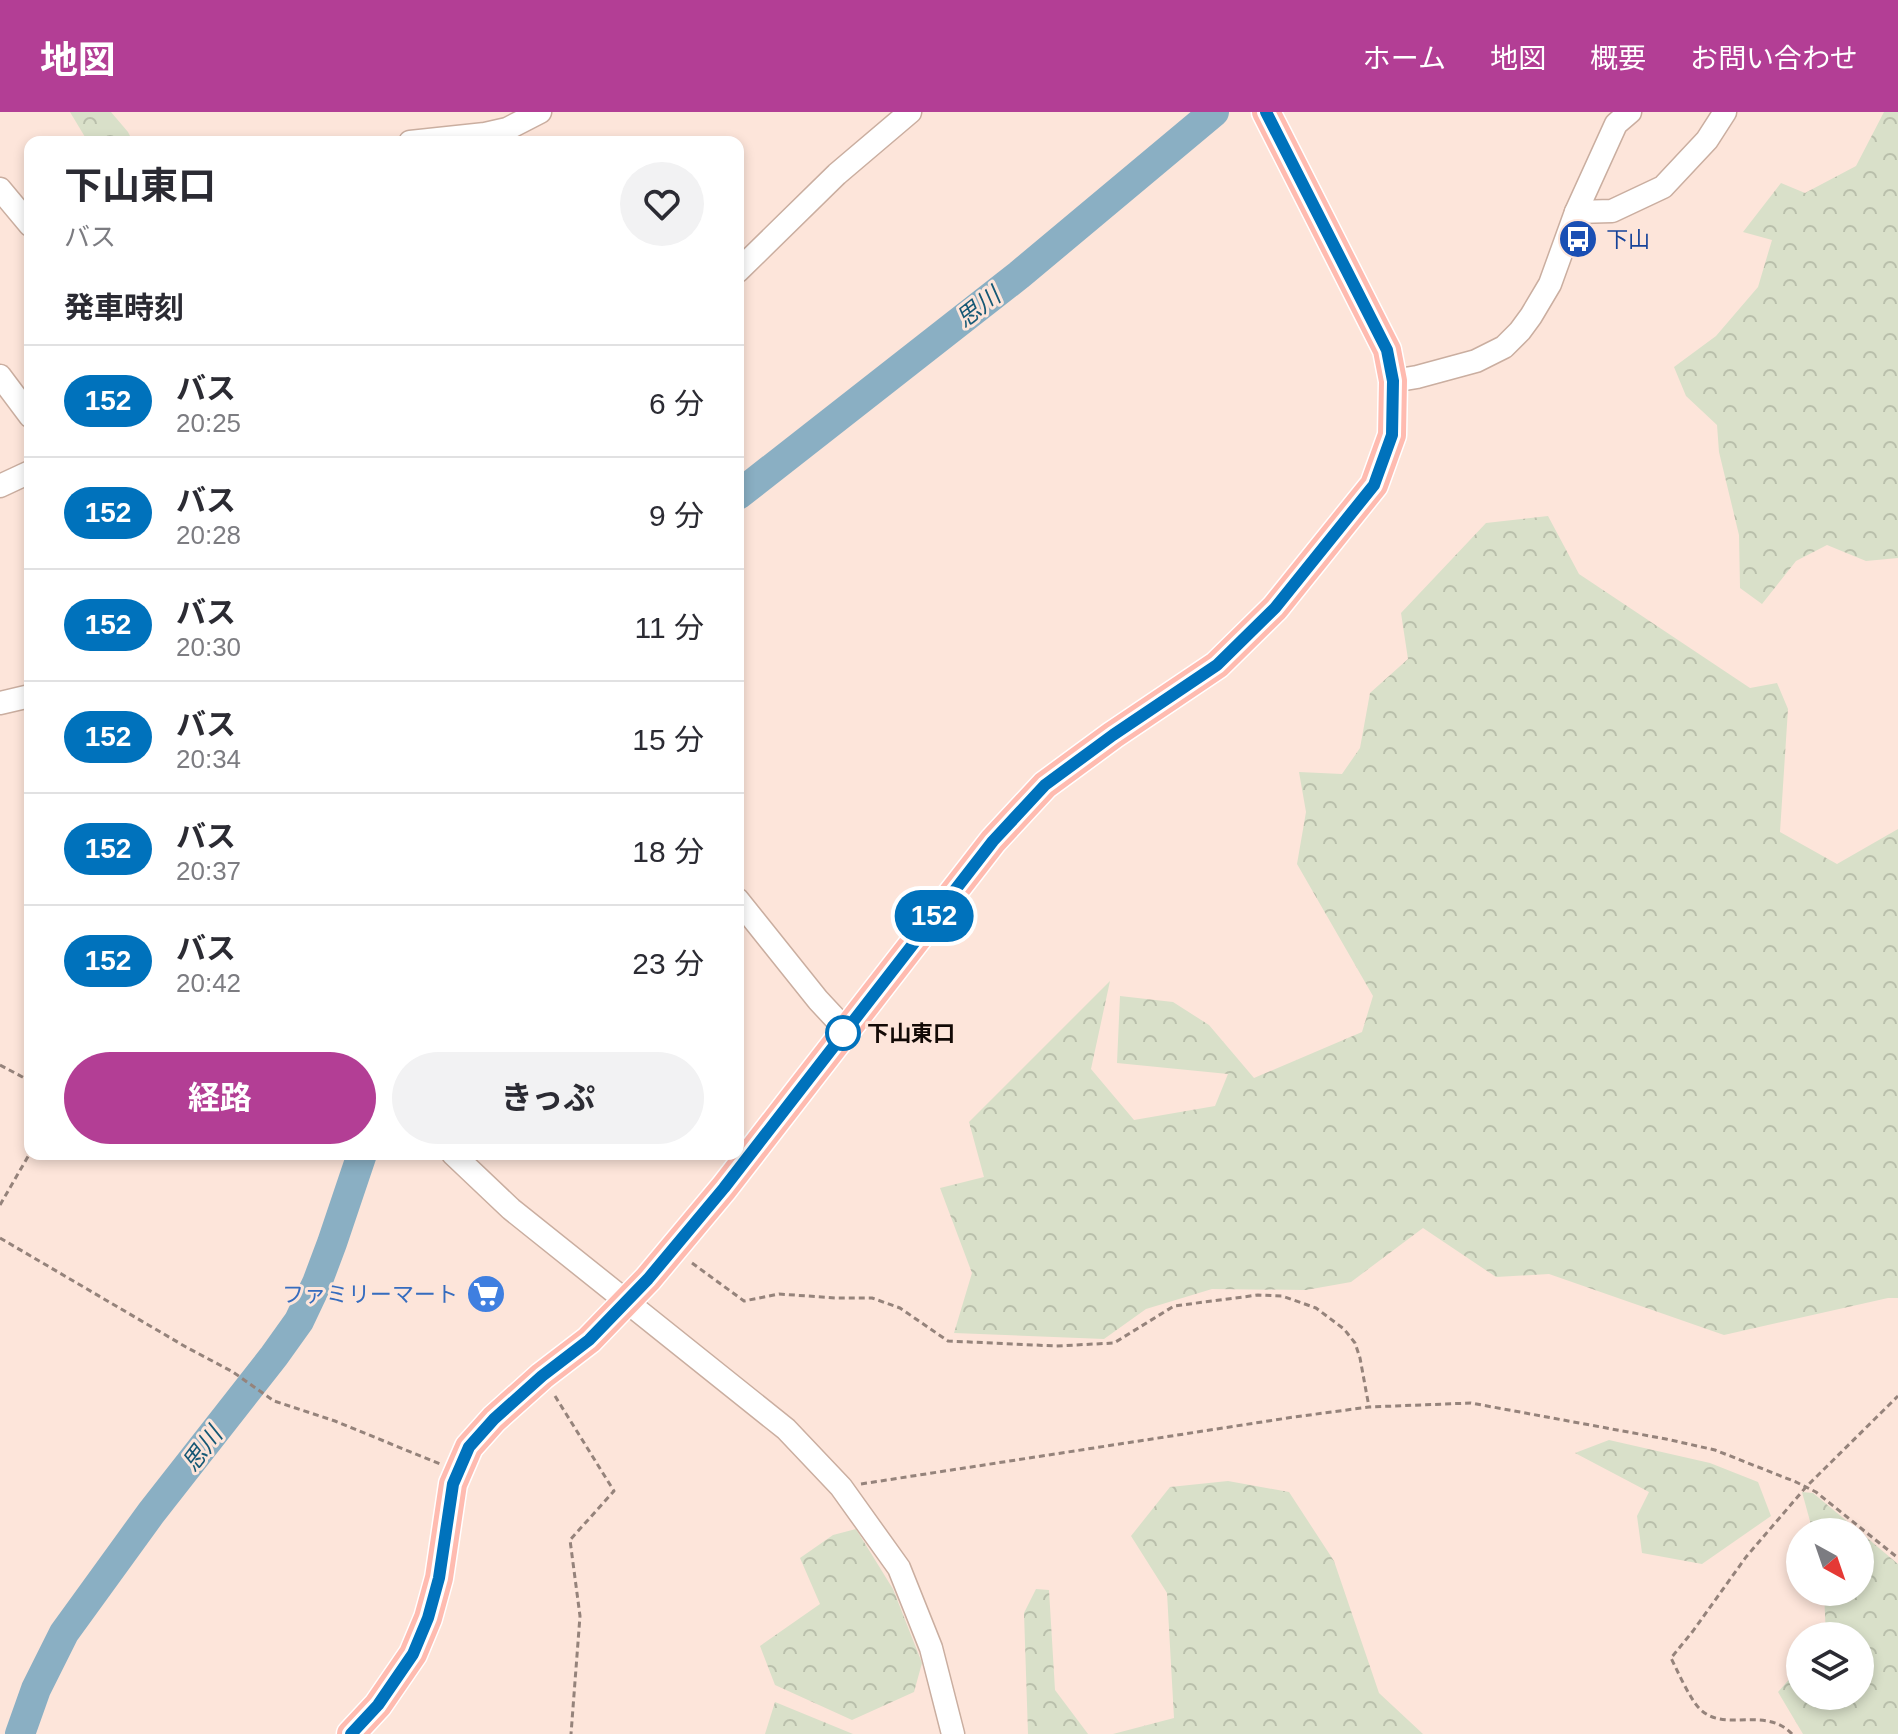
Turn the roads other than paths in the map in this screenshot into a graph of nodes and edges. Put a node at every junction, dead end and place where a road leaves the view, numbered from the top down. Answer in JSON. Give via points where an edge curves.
{"nodes":[{"id":1,"x":540,"y":112,"type":"edge"},
{"id":2,"x":910,"y":112,"type":"edge"},
{"id":3,"x":1266,"y":112,"type":"edge"},
{"id":4,"x":1630,"y":112,"type":"edge"},
{"id":5,"x":1725,"y":112,"type":"edge"},
{"id":6,"x":466,"y":136,"type":"edge"},
{"id":7,"x":0,"y":189,"type":"edge"},
{"id":8,"x":1576,"y":212,"type":"junction"},
{"id":9,"x":24,"y":218,"type":"edge"},
{"id":10,"x":744,"y":265,"type":"edge"},
{"id":11,"x":0,"y":376,"type":"edge"},
{"id":12,"x":1393,"y":381,"type":"junction"},
{"id":13,"x":24,"y":408,"type":"edge"},
{"id":14,"x":24,"y":475,"type":"edge"},
{"id":15,"x":0,"y":486,"type":"edge"},
{"id":16,"x":24,"y":697,"type":"edge"},
{"id":17,"x":0,"y":703,"type":"edge"},
{"id":18,"x":744,"y":908,"type":"edge"},
{"id":19,"x":845,"y":1029,"type":"junction"},
{"id":20,"x":459,"y":1160,"type":"edge"},
{"id":21,"x":627,"y":1302,"type":"junction"},
{"id":22,"x":351,"y":1734,"type":"edge"},
{"id":23,"x":953,"y":1734,"type":"edge"}],
"edges":[{"from":1,"to":6,"type":"street","via":[[507,129]]},
{"from":2,"to":10,"type":"street"},
{"from":3,"to":12,"type":"main road","via":[[1387,350]]},
{"from":4,"to":8,"type":"street","via":[[1616,124]]},
{"from":5,"to":8,"type":"street","via":[[1663,187],[1612,211]]},
{"from":7,"to":9,"type":"street"},
{"from":8,"to":12,"type":"street","via":[[1550,284],[1504,347],[1476,361]]},
{"from":11,"to":13,"type":"street"},
{"from":12,"to":19,"type":"main road","via":[[1392,435],[1374,485],[1275,608],[1217,665],[1045,785],[993,841]]},
{"from":14,"to":15,"type":"street"},
{"from":16,"to":17,"type":"street"},
{"from":18,"to":19,"type":"street"},
{"from":19,"to":21,"type":"main road","via":[[724,1188]]},
{"from":20,"to":21,"type":"street"},
{"from":21,"to":22,"type":"main road","via":[[469,1447],[453,1484],[428,1618],[413,1654]]},
{"from":21,"to":23,"type":"street","via":[[786,1429],[841,1487],[899,1568],[931,1648]]}]}
